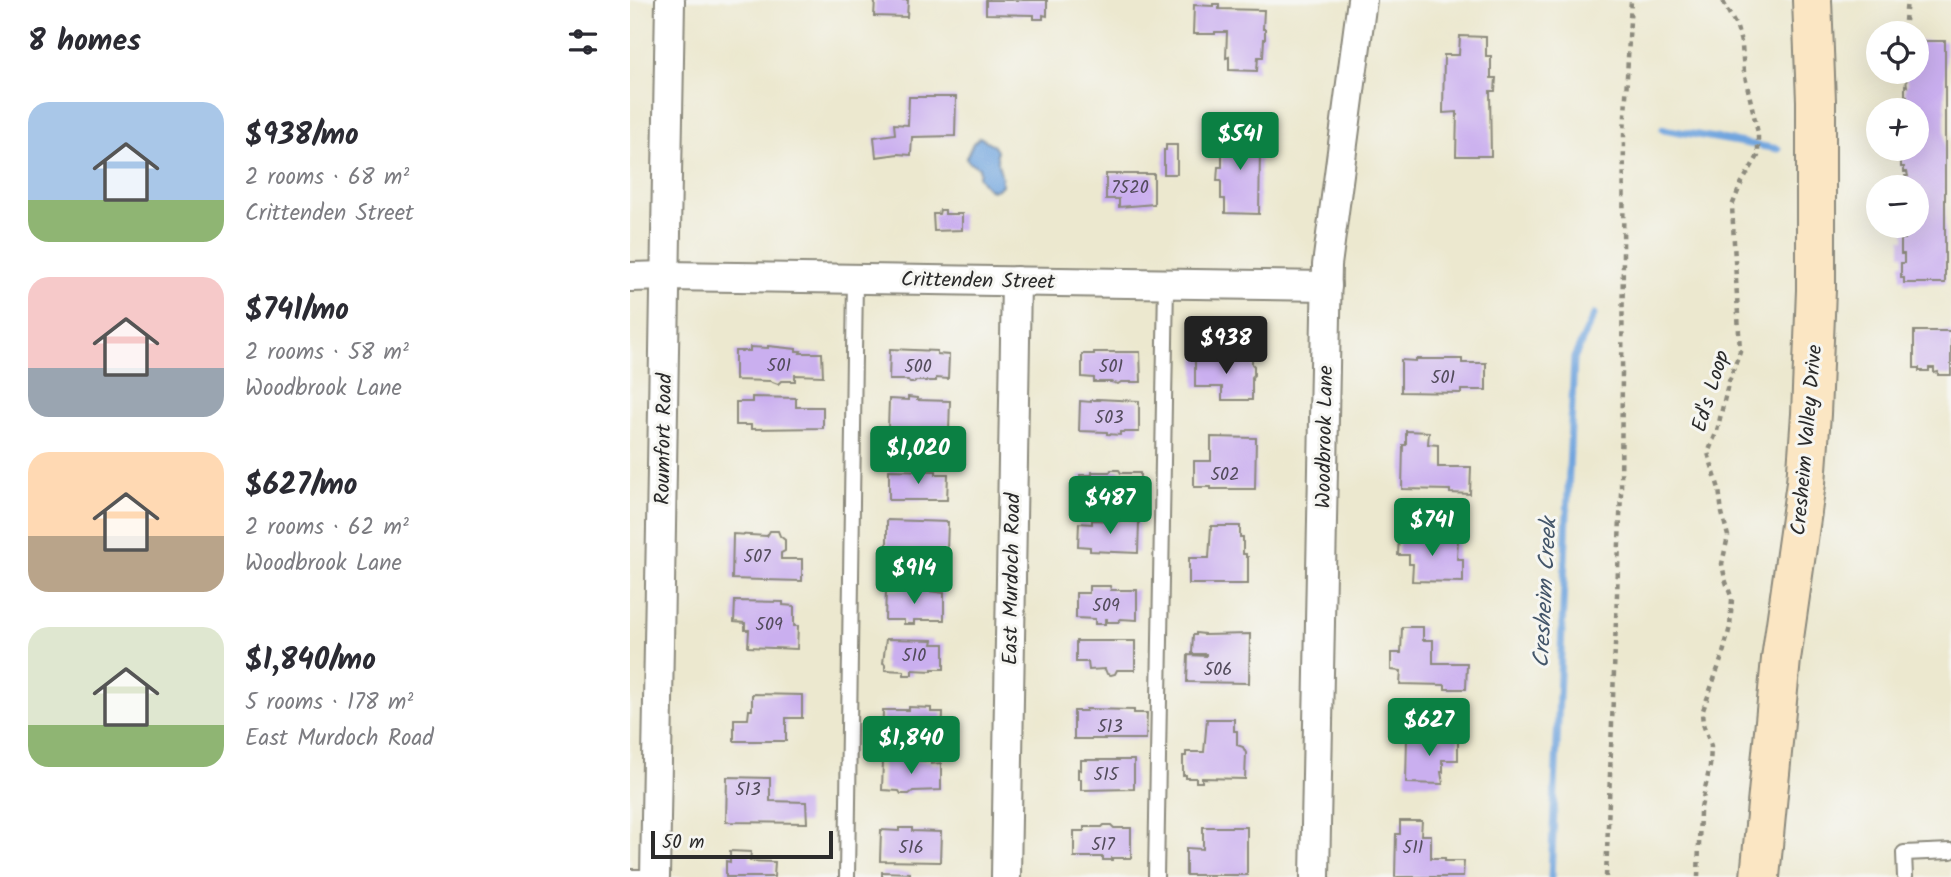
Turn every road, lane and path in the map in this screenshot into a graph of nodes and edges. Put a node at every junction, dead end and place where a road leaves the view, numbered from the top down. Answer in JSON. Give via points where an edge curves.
{"nodes":[{"id":1,"x":670,"y":0,"type":"edge"},
{"id":2,"x":1363,"y":0,"type":"edge"},
{"id":3,"x":1631,"y":0,"type":"edge"},
{"id":4,"x":1722,"y":0,"type":"edge"},
{"id":5,"x":1812,"y":0,"type":"edge"},
{"id":6,"x":1907,"y":0,"type":"edge"},
{"id":7,"x":1905,"y":21,"type":"dead end"},
{"id":8,"x":666,"y":276,"type":"junction"},
{"id":9,"x":630,"y":277,"type":"edge"},
{"id":10,"x":855,"y":279,"type":"junction"},
{"id":11,"x":1016,"y":281,"type":"junction"},
{"id":12,"x":1166,"y":283,"type":"junction"},
{"id":13,"x":1326,"y":286,"type":"junction"},
{"id":14,"x":1951,"y":851,"type":"edge"},
{"id":15,"x":630,"y":877,"type":"edge"},
{"id":16,"x":654,"y":877,"type":"edge"},
{"id":17,"x":847,"y":877,"type":"edge"},
{"id":18,"x":1006,"y":877,"type":"edge"},
{"id":19,"x":1156,"y":877,"type":"edge"},
{"id":20,"x":1315,"y":877,"type":"edge"},
{"id":21,"x":1606,"y":877,"type":"edge"},
{"id":22,"x":1698,"y":877,"type":"edge"},
{"id":23,"x":1760,"y":877,"type":"edge"},
{"id":24,"x":1905,"y":877,"type":"edge"}],
"edges":[{"from":1,"to":8,"type":"street","name":"Roumfort Road"},
{"from":2,"to":13,"type":"street","name":"Woodbrook Lane"},
{"from":3,"to":21,"type":"path","via":[[1624,135],[1621,492]]},
{"from":4,"to":22,"type":"path","name":"Ed's Loop","via":[[1742,46],[1759,146],[1732,206],[1740,351],[1708,453],[1728,536],[1722,564],[1732,599],[1730,627],[1702,713],[1711,746],[1700,812]]},
{"from":5,"to":23,"type":"main road","name":"Cresheim Valley Drive","via":[[1816,290],[1811,415]]},
{"from":6,"to":7,"type":"path"},
{"from":8,"to":9,"type":"street","name":"Crittenden Street"},
{"from":8,"to":10,"type":"street","name":"Crittenden Street"},
{"from":8,"to":16,"type":"street","name":"Roumfort Road"},
{"from":10,"to":11,"type":"street","name":"Crittenden Street"},
{"from":10,"to":17,"type":"lane"},
{"from":11,"to":12,"type":"street","name":"Crittenden Street"},
{"from":11,"to":18,"type":"street","name":"East Murdoch Road"},
{"from":12,"to":13,"type":"street","name":"Crittenden Street"},
{"from":12,"to":19,"type":"lane"},
{"from":13,"to":20,"type":"street","name":"Woodbrook Lane"},
{"from":14,"to":24,"type":"lane","via":[[1904,853]]},
{"from":15,"to":16,"type":"lane"}]}
